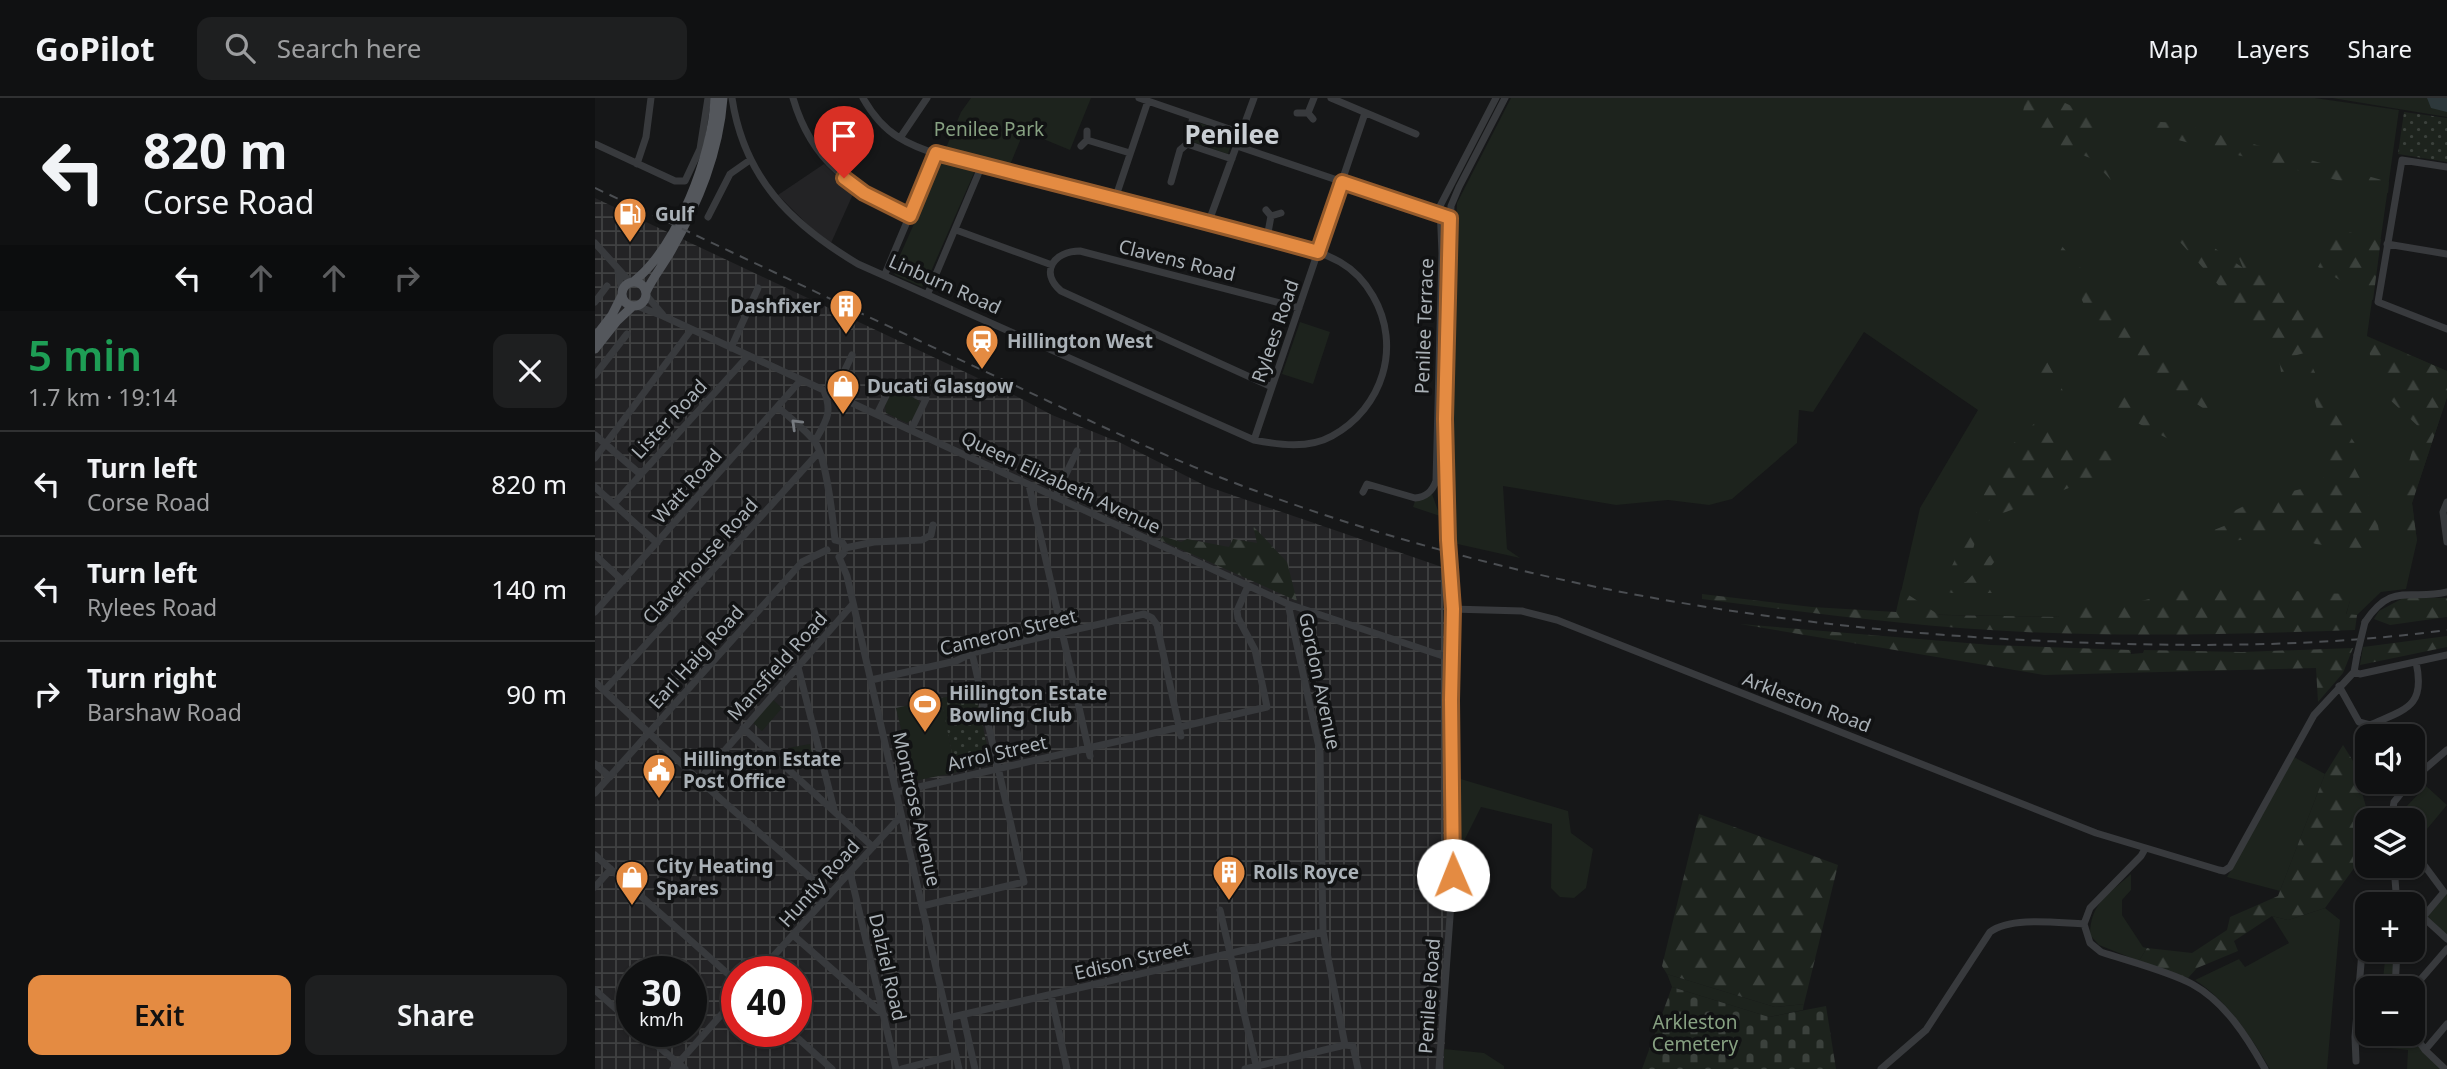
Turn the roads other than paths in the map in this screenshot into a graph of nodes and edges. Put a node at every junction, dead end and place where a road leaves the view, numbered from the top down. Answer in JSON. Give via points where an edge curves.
{"nodes":[{"id":1,"x":651,"y":98,"type":"edge"},
{"id":2,"x":708,"y":98,"type":"edge"},
{"id":3,"x":715,"y":98,"type":"edge"},
{"id":4,"x":723,"y":98,"type":"edge"},
{"id":5,"x":732,"y":98,"type":"edge"},
{"id":6,"x":793,"y":98,"type":"edge"},
{"id":7,"x":863,"y":98,"type":"edge"},
{"id":8,"x":927,"y":98,"type":"edge"},
{"id":9,"x":1254,"y":98,"type":"edge"},
{"id":10,"x":1314,"y":98,"type":"edge"},
{"id":11,"x":1331,"y":98,"type":"edge"},
{"id":12,"x":1496,"y":98,"type":"edge"},
{"id":13,"x":1506,"y":98,"type":"edge"},
{"id":14,"x":1143,"y":99,"type":"edge"},
{"id":15,"x":1297,"y":113,"type":"dead end"},
{"id":16,"x":1365,"y":113,"type":"junction"},
{"id":17,"x":1193,"y":117,"type":"junction"},
{"id":18,"x":1241,"y":133,"type":"junction"},
{"id":19,"x":1416,"y":134,"type":"dead end"},
{"id":20,"x":900,"y":138,"type":"junction"},
{"id":21,"x":1085,"y":139,"type":"dead end"},
{"id":22,"x":595,"y":144,"type":"edge"},
{"id":23,"x":1187,"y":144,"type":"junction"},
{"id":24,"x":1237,"y":146,"type":"junction"},
{"id":25,"x":936,"y":153,"type":"junction"},
{"id":26,"x":1130,"y":153,"type":"junction"},
{"id":27,"x":1232,"y":159,"type":"junction"},
{"id":28,"x":750,"y":160,"type":"junction"},
{"id":29,"x":637,"y":164,"type":"junction"},
{"id":30,"x":982,"y":165,"type":"junction"},
{"id":31,"x":2447,"y":167,"type":"edge"},
{"id":32,"x":1171,"y":182,"type":"dead end"},
{"id":33,"x":1342,"y":182,"type":"junction"},
{"id":34,"x":1115,"y":199,"type":"junction"},
{"id":35,"x":1282,"y":213,"type":"dead end"},
{"id":36,"x":910,"y":216,"type":"junction"},
{"id":37,"x":1441,"y":216,"type":"junction"},
{"id":38,"x":708,"y":217,"type":"dead end"},
{"id":39,"x":1450,"y":218,"type":"junction"},
{"id":40,"x":1209,"y":221,"type":"junction"},
{"id":41,"x":956,"y":230,"type":"junction"},
{"id":42,"x":1267,"y":238,"type":"junction"},
{"id":43,"x":595,"y":243,"type":"edge"},
{"id":44,"x":2388,"y":244,"type":"junction"},
{"id":45,"x":1318,"y":252,"type":"junction"},
{"id":46,"x":2447,"y":254,"type":"edge"},
{"id":47,"x":1052,"y":265,"type":"junction"},
{"id":48,"x":618,"y":271,"type":"junction"},
{"id":49,"x":885,"y":274,"type":"junction"},
{"id":50,"x":632,"y":283,"type":"junction"},
{"id":51,"x":607,"y":286,"type":"dead end"},
{"id":52,"x":758,"y":288,"type":"dead end"},
{"id":53,"x":622,"y":293,"type":"junction"},
{"id":54,"x":928,"y":293,"type":"junction"},
{"id":55,"x":646,"y":294,"type":"junction"},
{"id":56,"x":595,"y":302,"type":"edge"},
{"id":57,"x":635,"y":306,"type":"junction"},
{"id":58,"x":1299,"y":308,"type":"junction"},
{"id":59,"x":663,"y":316,"type":"junction"},
{"id":60,"x":2447,"y":328,"type":"edge"},
{"id":61,"x":691,"y":330,"type":"junction"},
{"id":62,"x":627,"y":334,"type":"dead end"},
{"id":63,"x":595,"y":337,"type":"edge"},
{"id":64,"x":731,"y":348,"type":"junction"},
{"id":65,"x":595,"y":349,"type":"edge"},
{"id":66,"x":852,"y":355,"type":"dead end"},
{"id":67,"x":748,"y":356,"type":"junction"},
{"id":68,"x":595,"y":375,"type":"edge"},
{"id":69,"x":801,"y":380,"type":"junction"},
{"id":70,"x":1272,"y":387,"type":"junction"},
{"id":71,"x":824,"y":390,"type":"junction"},
{"id":72,"x":833,"y":394,"type":"junction"},
{"id":73,"x":845,"y":400,"type":"junction"},
{"id":74,"x":830,"y":406,"type":"junction"},
{"id":75,"x":778,"y":407,"type":"junction"},
{"id":76,"x":877,"y":414,"type":"junction"},
{"id":77,"x":911,"y":430,"type":"junction"},
{"id":78,"x":595,"y":435,"type":"edge"},
{"id":79,"x":1254,"y":440,"type":"junction"},
{"id":80,"x":815,"y":442,"type":"junction"},
{"id":81,"x":606,"y":444,"type":"junction"},
{"id":82,"x":1077,"y":451,"type":"dead end"},
{"id":83,"x":819,"y":452,"type":"junction"},
{"id":84,"x":595,"y":458,"type":"edge"},
{"id":85,"x":640,"y":474,"type":"junction"},
{"id":86,"x":1029,"y":485,"type":"junction"},
{"id":87,"x":595,"y":487,"type":"edge"},
{"id":88,"x":1363,"y":492,"type":"dead end"},
{"id":89,"x":1055,"y":497,"type":"junction"},
{"id":90,"x":2447,"y":502,"type":"edge"},
{"id":91,"x":614,"y":504,"type":"junction"},
{"id":92,"x":933,"y":525,"type":"dead end"},
{"id":93,"x":835,"y":540,"type":"junction"},
{"id":94,"x":2447,"y":542,"type":"edge"},
{"id":95,"x":657,"y":544,"type":"junction"},
{"id":96,"x":845,"y":548,"type":"junction"},
{"id":97,"x":827,"y":551,"type":"junction"},
{"id":98,"x":595,"y":555,"type":"edge"},
{"id":99,"x":839,"y":558,"type":"junction"},
{"id":100,"x":623,"y":581,"type":"junction"},
{"id":101,"x":1248,"y":586,"type":"junction"},
{"id":102,"x":2447,"y":592,"type":"edge"},
{"id":103,"x":1288,"y":604,"type":"junction"},
{"id":104,"x":852,"y":605,"type":"junction"},
{"id":105,"x":1453,"y":609,"type":"junction"},
{"id":106,"x":595,"y":612,"type":"edge"},
{"id":107,"x":1062,"y":635,"type":"junction"},
{"id":108,"x":972,"y":653,"type":"junction"},
{"id":109,"x":2447,"y":655,"type":"edge"},
{"id":110,"x":1452,"y":659,"type":"junction"},
{"id":111,"x":2416,"y":662,"type":"junction"},
{"id":112,"x":798,"y":667,"type":"junction"},
{"id":113,"x":2354,"y":672,"type":"junction"},
{"id":114,"x":871,"y":680,"type":"junction"},
{"id":115,"x":595,"y":682,"type":"edge"},
{"id":116,"x":2339,"y":686,"type":"junction"},
{"id":117,"x":604,"y":691,"type":"junction"},
{"id":118,"x":743,"y":728,"type":"junction"},
{"id":119,"x":650,"y":732,"type":"junction"},
{"id":120,"x":1180,"y":732,"type":"junction"},
{"id":121,"x":2447,"y":750,"type":"edge"},
{"id":122,"x":1089,"y":752,"type":"junction"},
{"id":123,"x":595,"y":764,"type":"edge"},
{"id":124,"x":998,"y":769,"type":"junction"},
{"id":125,"x":2425,"y":769,"type":"edge"},
{"id":126,"x":610,"y":777,"type":"junction"},
{"id":127,"x":699,"y":780,"type":"junction"},
{"id":128,"x":897,"y":792,"type":"junction"},
{"id":129,"x":595,"y":793,"type":"edge"},
{"id":130,"x":834,"y":809,"type":"junction"},
{"id":131,"x":901,"y":816,"type":"junction"},
{"id":132,"x":873,"y":847,"type":"junction"},
{"id":133,"x":2145,"y":849,"type":"junction"},
{"id":134,"x":595,"y":855,"type":"edge"},
{"id":135,"x":2425,"y":866,"type":"edge"},
{"id":136,"x":611,"y":869,"type":"junction"},
{"id":137,"x":850,"y":872,"type":"junction"},
{"id":138,"x":595,"y":887,"type":"edge"},
{"id":139,"x":829,"y":894,"type":"junction"},
{"id":140,"x":922,"y":906,"type":"junction"},
{"id":141,"x":1220,"y":910,"type":"dead end"},
{"id":142,"x":2425,"y":915,"type":"edge"},
{"id":143,"x":2425,"y":919,"type":"edge"},
{"id":144,"x":2084,"y":924,"type":"junction"},
{"id":145,"x":1323,"y":932,"type":"junction"},
{"id":146,"x":793,"y":935,"type":"junction"},
{"id":147,"x":2447,"y":939,"type":"edge"},
{"id":148,"x":2447,"y":949,"type":"edge"},
{"id":149,"x":1231,"y":953,"type":"junction"},
{"id":150,"x":774,"y":956,"type":"edge"},
{"id":151,"x":2361,"y":962,"type":"edge"},
{"id":152,"x":721,"y":968,"type":"edge"},
{"id":153,"x":2424,"y":976,"type":"edge"},
{"id":154,"x":595,"y":990,"type":"edge"},
{"id":155,"x":1051,"y":995,"type":"junction"},
{"id":156,"x":616,"y":1009,"type":"edge"},
{"id":157,"x":721,"y":1015,"type":"edge"},
{"id":158,"x":884,"y":1015,"type":"junction"},
{"id":159,"x":963,"y":1015,"type":"junction"},
{"id":160,"x":949,"y":1018,"type":"junction"},
{"id":161,"x":2447,"y":1024,"type":"edge"},
{"id":162,"x":1345,"y":1045,"type":"junction"},
{"id":163,"x":2422,"y":1046,"type":"edge"},
{"id":164,"x":656,"y":1047,"type":"edge"},
{"id":165,"x":808,"y":1047,"type":"edge"},
{"id":166,"x":2425,"y":1050,"type":"junction"},
{"id":167,"x":956,"y":1055,"type":"junction"},
{"id":168,"x":2356,"y":1061,"type":"dead end"},
{"id":169,"x":675,"y":1067,"type":"edge"},
{"id":170,"x":1257,"y":1068,"type":"edge"},
{"id":171,"x":685,"y":1069,"type":"edge"},
{"id":172,"x":832,"y":1069,"type":"edge"},
{"id":173,"x":896,"y":1069,"type":"edge"},
{"id":174,"x":902,"y":1069,"type":"edge"},
{"id":175,"x":960,"y":1069,"type":"edge"},
{"id":176,"x":975,"y":1069,"type":"edge"},
{"id":177,"x":1067,"y":1069,"type":"edge"},
{"id":178,"x":1245,"y":1069,"type":"edge"},
{"id":179,"x":1358,"y":1069,"type":"edge"},
{"id":180,"x":1439,"y":1069,"type":"edge"},
{"id":181,"x":1881,"y":1069,"type":"edge"},
{"id":182,"x":2265,"y":1069,"type":"edge"},
{"id":183,"x":2445,"y":1069,"type":"edge"}],
"edges":[{"from":1,"to":29,"type":"street"},
{"from":2,"to":29,"type":"street","via":[[699,149],[685,181]]},
{"from":3,"to":50,"type":"main road","via":[[711,137],[699,176],[666,248]]},
{"from":4,"to":55,"type":"main road","via":[[717,142],[704,182]]},
{"from":5,"to":28,"type":"street","name":"Linburn Road","via":[[739,135]]},
{"from":6,"to":36,"type":"street","via":[[830,164],[864,193]]},
{"from":7,"to":20,"type":"street","name":"Linburn Road","via":[[873,114]]},
{"from":8,"to":20,"type":"street"},
{"from":9,"to":18,"type":"street"},
{"from":10,"to":15,"type":"street","via":[[1311,116]]},
{"from":11,"to":16,"type":"street"},
{"from":12,"to":37,"type":"street","name":"Penilee Terrace","via":[[1441,201]]},
{"from":13,"to":39,"type":"street","name":"Penilee Road","via":[[1459,187]]},
{"from":14,"to":17,"type":"street"},
{"from":14,"to":26,"type":"street"},
{"from":16,"to":19,"type":"street"},
{"from":16,"to":33,"type":"street","name":"Rylees Road"},
{"from":17,"to":18,"type":"street"},
{"from":17,"to":23,"type":"street"},
{"from":18,"to":24,"type":"street"},
{"from":20,"to":25,"type":"street","name":"Linburn Road"},
{"from":21,"to":26,"type":"street"},
{"from":22,"to":29,"type":"street"},
{"from":23,"to":27,"type":"street"},
{"from":23,"to":32,"type":"street","via":[[1180,150]]},
{"from":24,"to":27,"type":"street"},
{"from":24,"to":33,"type":"street"},
{"from":25,"to":30,"type":"street","name":"Linburn Road"},
{"from":25,"to":36,"type":"street"},
{"from":26,"to":34,"type":"street"},
{"from":27,"to":40,"type":"street"},
{"from":28,"to":38,"type":"street","via":[[730,174]]},
{"from":28,"to":49,"type":"street","name":"Linburn Road","via":[[773,196],[802,226],[848,258]]},
{"from":30,"to":34,"type":"street","name":"Linburn Road"},
{"from":30,"to":41,"type":"street"},
{"from":31,"to":44,"type":"street","via":[[2402,160]]},
{"from":33,"to":37,"type":"street"},
{"from":33,"to":45,"type":"street","name":"Rylees Road"},
{"from":34,"to":40,"type":"street","name":"Linburn Road"},
{"from":35,"to":42,"type":"street","via":[[1269,213]]},
{"from":36,"to":49,"type":"street"},
{"from":37,"to":39,"type":"street"},
{"from":37,"to":88,"type":"street","name":"Penilee Terrace","via":[[1436,481],[1422,497],[1367,484]]},
{"from":39,"to":105,"type":"street","name":"Penilee Road","bridge":true,"via":[[1445,419]]},
{"from":40,"to":42,"type":"street","name":"Linburn Road"},
{"from":41,"to":47,"type":"street"},
{"from":41,"to":54,"type":"street"},
{"from":42,"to":45,"type":"street","name":"Linburn Road"},
{"from":43,"to":48,"type":"street"},
{"from":44,"to":46,"type":"street"},
{"from":44,"to":60,"type":"street","via":[[2378,302]]},
{"from":45,"to":58,"type":"street","name":"Rylees Road"},
{"from":45,"to":79,"type":"street","name":"Linburn Road","via":[[1354,272],[1377,304],[1388,350],[1384,374],[1356,420],[1330,438],[1288,446]]},
{"from":47,"to":58,"type":"street","name":"Clavens Road","via":[[1064,252],[1080,251]]},
{"from":47,"to":70,"type":"street","via":[[1050,276],[1061,291]]},
{"from":48,"to":50,"type":"street"},
{"from":48,"to":53,"type":"street"},
{"from":49,"to":54,"type":"street","name":"Linburn Road"},
{"from":50,"to":53,"type":"main road"},
{"from":50,"to":55,"type":"main road","via":[[640,284]]},
{"from":51,"to":56,"type":"street"},
{"from":52,"to":64,"type":"street"},
{"from":53,"to":57,"type":"main road","via":[[624,301]]},
{"from":53,"to":63,"type":"main road"},
{"from":54,"to":79,"type":"street","name":"Linburn Road"},
{"from":55,"to":57,"type":"main road"},
{"from":55,"to":59,"type":"street","name":"Queen Elizabeth Avenue"},
{"from":57,"to":59,"type":"street","name":"Queen Elizabeth Avenue"},
{"from":57,"to":65,"type":"main road"},
{"from":58,"to":70,"type":"street","name":"Rylees Road"},
{"from":59,"to":61,"type":"street","name":"Queen Elizabeth Avenue"},
{"from":61,"to":64,"type":"street","name":"Queen Elizabeth Avenue"},
{"from":61,"to":81,"type":"street"},
{"from":62,"to":68,"type":"street"},
{"from":64,"to":67,"type":"street","name":"Queen Elizabeth Avenue"},
{"from":66,"to":72,"type":"street"},
{"from":67,"to":69,"type":"street","name":"Queen Elizabeth Avenue"},
{"from":67,"to":85,"type":"street","name":"Lister Road"},
{"from":69,"to":71,"type":"street","name":"Queen Elizabeth Avenue"},
{"from":69,"to":75,"type":"street","name":"Watt Road"},
{"from":70,"to":79,"type":"street","name":"Rylees Road"},
{"from":71,"to":72,"type":"street","name":"Queen Elizabeth Avenue"},
{"from":71,"to":74,"type":"street"},
{"from":72,"to":73,"type":"street","name":"Queen Elizabeth Avenue"},
{"from":73,"to":74,"type":"street"},
{"from":73,"to":76,"type":"street","name":"Queen Elizabeth Avenue"},
{"from":74,"to":80,"type":"street"},
{"from":80,"to":75,"type":"street","one_way":true},
{"from":75,"to":95,"type":"street","name":"Watt Road"},
{"from":76,"to":77,"type":"street","name":"Queen Elizabeth Avenue"},
{"from":76,"to":77,"type":"street","via":[[893,384],[926,399]]},
{"from":77,"to":86,"type":"street","name":"Queen Elizabeth Avenue"},
{"from":78,"to":81,"type":"street"},
{"from":80,"to":83,"type":"street"},
{"from":81,"to":84,"type":"street"},
{"from":81,"to":85,"type":"street"},
{"from":82,"to":89,"type":"street"},
{"from":83,"to":93,"type":"street"},
{"from":83,"to":117,"type":"street","name":"Claverhouse Road"},
{"from":85,"to":91,"type":"street","name":"Lister Road"},
{"from":86,"to":89,"type":"street","name":"Queen Elizabeth Avenue"},
{"from":86,"to":107,"type":"street"},
{"from":87,"to":91,"type":"street"},
{"from":89,"to":101,"type":"street","name":"Queen Elizabeth Avenue"},
{"from":90,"to":94,"type":"street","via":[[2443,512]]},
{"from":91,"to":95,"type":"street"},
{"from":92,"to":96,"type":"street","via":[[931,535],[922,540]]},
{"from":93,"to":96,"type":"street"},
{"from":93,"to":97,"type":"street"},
{"from":95,"to":100,"type":"street","name":"Watt Road"},
{"from":96,"to":99,"type":"street"},
{"from":97,"to":99,"type":"street"},
{"from":97,"to":119,"type":"street","name":"Earl Haig Road","via":[[802,562]]},
{"from":98,"to":100,"type":"street"},
{"from":99,"to":104,"type":"street","name":"Montrose Avenue"},
{"from":100,"to":106,"type":"street","name":"Watt Road"},
{"from":101,"to":103,"type":"street","name":"Queen Elizabeth Avenue"},
{"from":101,"to":120,"type":"street","name":"Arrol Street","via":[[1237,611],[1255,650],[1267,707]]},
{"from":102,"to":113,"type":"street","bridge":true,"via":[[2405,594],[2378,605],[2365,622]]},
{"from":103,"to":110,"type":"street","name":"Queen Elizabeth Avenue"},
{"from":103,"to":145,"type":"street","name":"Gordon Avenue","via":[[1320,752]]},
{"from":104,"to":112,"type":"street","name":"Mansfield Road"},
{"from":104,"to":114,"type":"street","name":"Montrose Avenue"},
{"from":105,"to":110,"type":"street","name":"Penilee Road"},
{"from":105,"to":133,"type":"street","name":"Arkleston Road","via":[[1521,611],[1557,620]]},
{"from":107,"to":108,"type":"street","name":"Cameron Street"},
{"from":107,"to":120,"type":"street","name":"Cameron Street","via":[[1144,614],[1152,618]]},
{"from":107,"to":122,"type":"street"},
{"from":108,"to":114,"type":"street","name":"Cameron Street","via":[[956,661]]},
{"from":108,"to":124,"type":"street"},
{"from":109,"to":111,"type":"street"},
{"from":110,"to":180,"type":"street","name":"Penilee Road","via":[[1453,875]]},
{"from":111,"to":113,"type":"street"},
{"from":111,"to":116,"type":"street","via":[[2420,678],[2416,698],[2370,725],[2359,722]]},
{"from":112,"to":118,"type":"street","name":"Mansfield Road"},
{"from":112,"to":130,"type":"street"},
{"from":113,"to":116,"type":"street","name":"Arkleston Road"},
{"from":114,"to":128,"type":"street","name":"Montrose Avenue"},
{"from":115,"to":117,"type":"street"},
{"from":116,"to":133,"type":"street","name":"Arkleston Road","via":[[2314,715],[2228,869]]},
{"from":117,"to":119,"type":"street"},
{"from":118,"to":127,"type":"street","name":"Mansfield Road"},
{"from":118,"to":130,"type":"street"},
{"from":119,"to":126,"type":"street","name":"Earl Haig Road"},
{"from":119,"to":127,"type":"street"},
{"from":120,"to":122,"type":"street","name":"Arrol Street"},
{"from":121,"to":125,"type":"street"},
{"from":122,"to":124,"type":"street","name":"Arrol Street"},
{"from":123,"to":126,"type":"street"},
{"from":124,"to":128,"type":"street","name":"Arrol Street"},
{"from":124,"to":140,"type":"street","via":[[1024,882]]},
{"from":126,"to":129,"type":"street","name":"Earl Haig Road"},
{"from":127,"to":139,"type":"street"},
{"from":128,"to":131,"type":"street","name":"Montrose Avenue"},
{"from":130,"to":132,"type":"street"},
{"from":131,"to":132,"type":"street","name":"Huntly Road"},
{"from":131,"to":140,"type":"street","name":"Montrose Avenue"},
{"from":132,"to":137,"type":"street","name":"Huntly Road"},
{"from":133,"to":144,"type":"street","via":[[2090,908]]},
{"from":134,"to":136,"type":"street"},
{"from":135,"to":142,"type":"street","via":[[2444,892]]},
{"from":136,"to":138,"type":"street"},
{"from":136,"to":152,"type":"street"},
{"from":137,"to":139,"type":"street","name":"Huntly Road"},
{"from":137,"to":158,"type":"street","name":"Dalziel Road"},
{"from":139,"to":146,"type":"street","name":"Huntly Road"},
{"from":140,"to":160,"type":"street","name":"Montrose Avenue"},
{"from":141,"to":149,"type":"street"},
{"from":143,"to":147,"type":"street"},
{"from":144,"to":181,"type":"street","via":[[2006,924],[1990,932],[1926,1030]]},
{"from":144,"to":182,"type":"street","via":[[2090,943],[2101,952],[2192,984],[2215,1000]]},
{"from":145,"to":149,"type":"street","name":"Edison Street"},
{"from":145,"to":162,"type":"street","name":"Gordon Avenue"},
{"from":146,"to":150,"type":"street","name":"Huntly Road"},
{"from":146,"to":158,"type":"street"},
{"from":148,"to":153,"type":"street"},
{"from":149,"to":155,"type":"street","name":"Edison Street"},
{"from":149,"to":170,"type":"street"},
{"from":151,"to":168,"type":"street"},
{"from":154,"to":156,"type":"street"},
{"from":155,"to":159,"type":"street","name":"Edison Street"},
{"from":155,"to":177,"type":"street"},
{"from":157,"to":169,"type":"street"},
{"from":158,"to":173,"type":"street","name":"Dalziel Road"},
{"from":159,"to":160,"type":"street","name":"Edison Street"},
{"from":159,"to":176,"type":"street"},
{"from":160,"to":167,"type":"street","name":"Montrose Avenue"},
{"from":161,"to":166,"type":"street"},
{"from":162,"to":170,"type":"street"},
{"from":162,"to":179,"type":"street","name":"Gordon Avenue","via":[[1353,1046]]},
{"from":163,"to":166,"type":"street"},
{"from":164,"to":169,"type":"street"},
{"from":165,"to":172,"type":"street"},
{"from":166,"to":183,"type":"street"},
{"from":167,"to":174,"type":"street"},
{"from":167,"to":175,"type":"street","name":"Montrose Avenue"},
{"from":169,"to":171,"type":"street"},
{"from":170,"to":178,"type":"street"}]}
